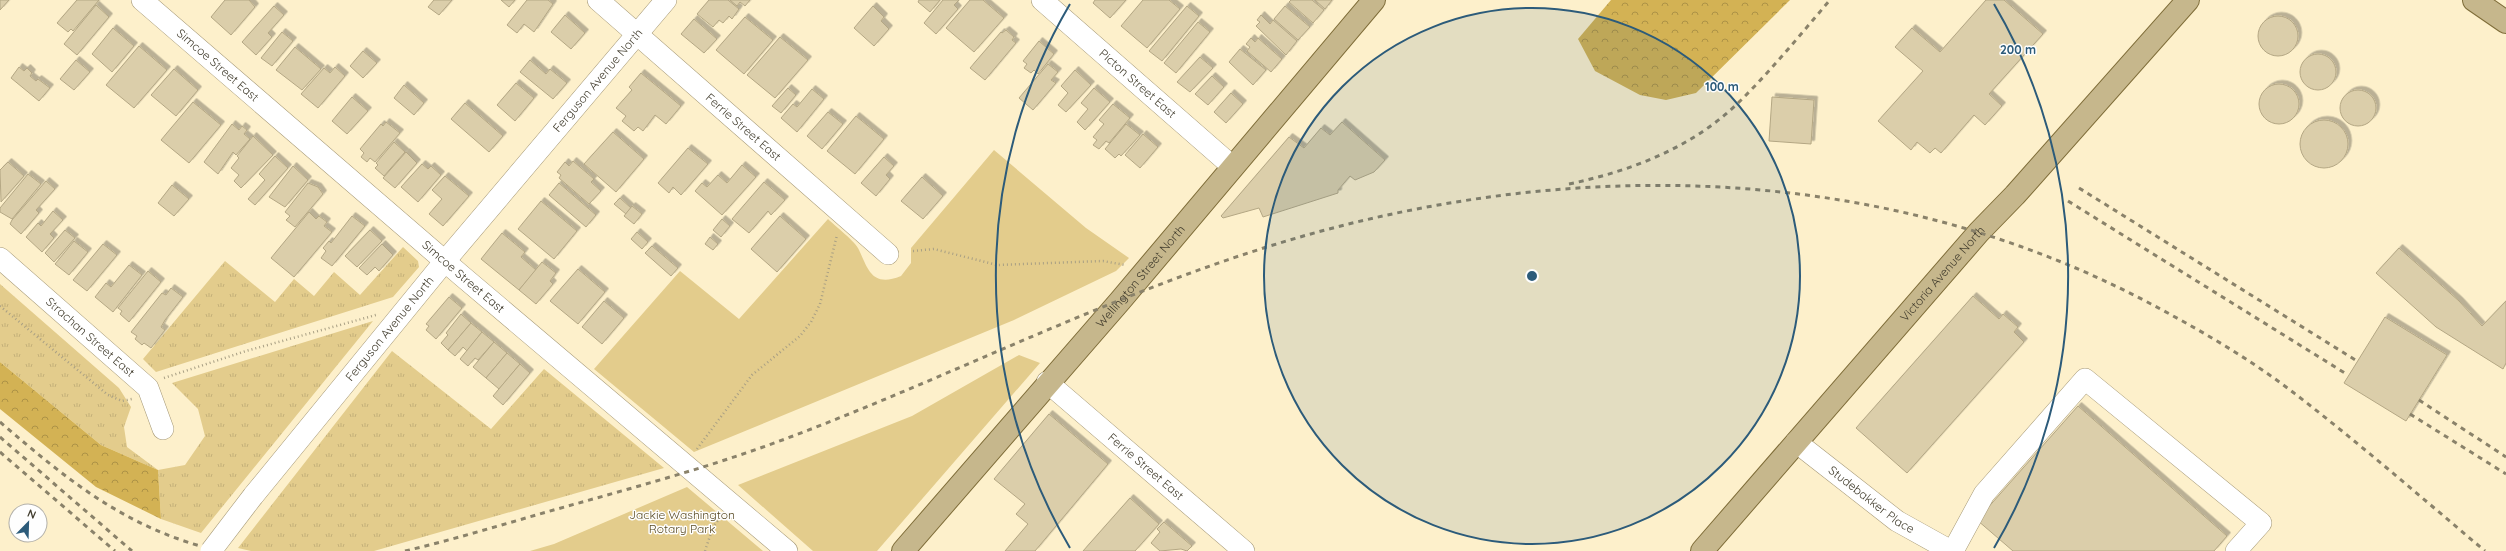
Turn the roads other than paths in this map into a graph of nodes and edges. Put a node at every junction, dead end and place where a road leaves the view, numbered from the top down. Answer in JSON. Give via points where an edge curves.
{"nodes":[{"id":1,"x":142,"y":0,"type":"edge"},
{"id":2,"x":598,"y":0,"type":"edge"},
{"id":3,"x":666,"y":0,"type":"edge"},
{"id":4,"x":1042,"y":0,"type":"edge"},
{"id":5,"x":1374,"y":0,"type":"edge"},
{"id":6,"x":2188,"y":0,"type":"edge"},
{"id":7,"x":2474,"y":0,"type":"edge"},
{"id":8,"x":2506,"y":22,"type":"edge"},
{"id":9,"x":637,"y":34,"type":"junction"},
{"id":10,"x":1233,"y":167,"type":"junction"},
{"id":11,"x":888,"y":254,"type":"dead end"},
{"id":12,"x":0,"y":258,"type":"edge"},
{"id":13,"x":444,"y":261,"type":"junction"},
{"id":14,"x":1047,"y":382,"type":"junction"},
{"id":15,"x":163,"y":429,"type":"dead end"},
{"id":16,"x":1796,"y":442,"type":"junction"},
{"id":17,"x":211,"y":551,"type":"edge"},
{"id":18,"x":787,"y":551,"type":"edge"},
{"id":19,"x":903,"y":551,"type":"edge"},
{"id":20,"x":1244,"y":551,"type":"edge"},
{"id":21,"x":1702,"y":551,"type":"edge"},
{"id":22,"x":1952,"y":551,"type":"edge"},
{"id":23,"x":2236,"y":551,"type":"edge"}],
"edges":[{"from":1,"to":13,"type":"street","name":"Simcoe Street East"},
{"from":2,"to":9,"type":"street","name":"Ferrie Street East"},
{"from":3,"to":9,"type":"street","name":"Ferguson Avenue North"},
{"from":4,"to":10,"type":"street","name":"Picton Street East"},
{"from":5,"to":10,"type":"main road","name":"Wellington Street North"},
{"from":6,"to":16,"type":"main road","name":"Victoria Avenue North","via":[[1979,232]]},
{"from":7,"to":8,"type":"main road"},
{"from":9,"to":11,"type":"street","name":"Ferrie Street East"},
{"from":9,"to":13,"type":"street","name":"Ferguson Avenue North"},
{"from":10,"to":14,"type":"main road","name":"Wellington Street North"},
{"from":12,"to":15,"type":"street","name":"Strachan Street East","via":[[148,388]]},
{"from":13,"to":17,"type":"street","name":"Ferguson Avenue North","bridge":true},
{"from":13,"to":18,"type":"street","name":"Simcoe Street East"},
{"from":14,"to":19,"type":"main road","name":"Wellington Street North"},
{"from":14,"to":20,"type":"street","name":"Ferrie Street East"},
{"from":16,"to":21,"type":"main road","name":"Victoria Avenue North"},
{"from":16,"to":22,"type":"street","name":"Studebakker Place","via":[[1897,521]]},
{"from":22,"to":23,"type":"street","via":[[1984,494],[2085,379],[2261,523]]}]}
